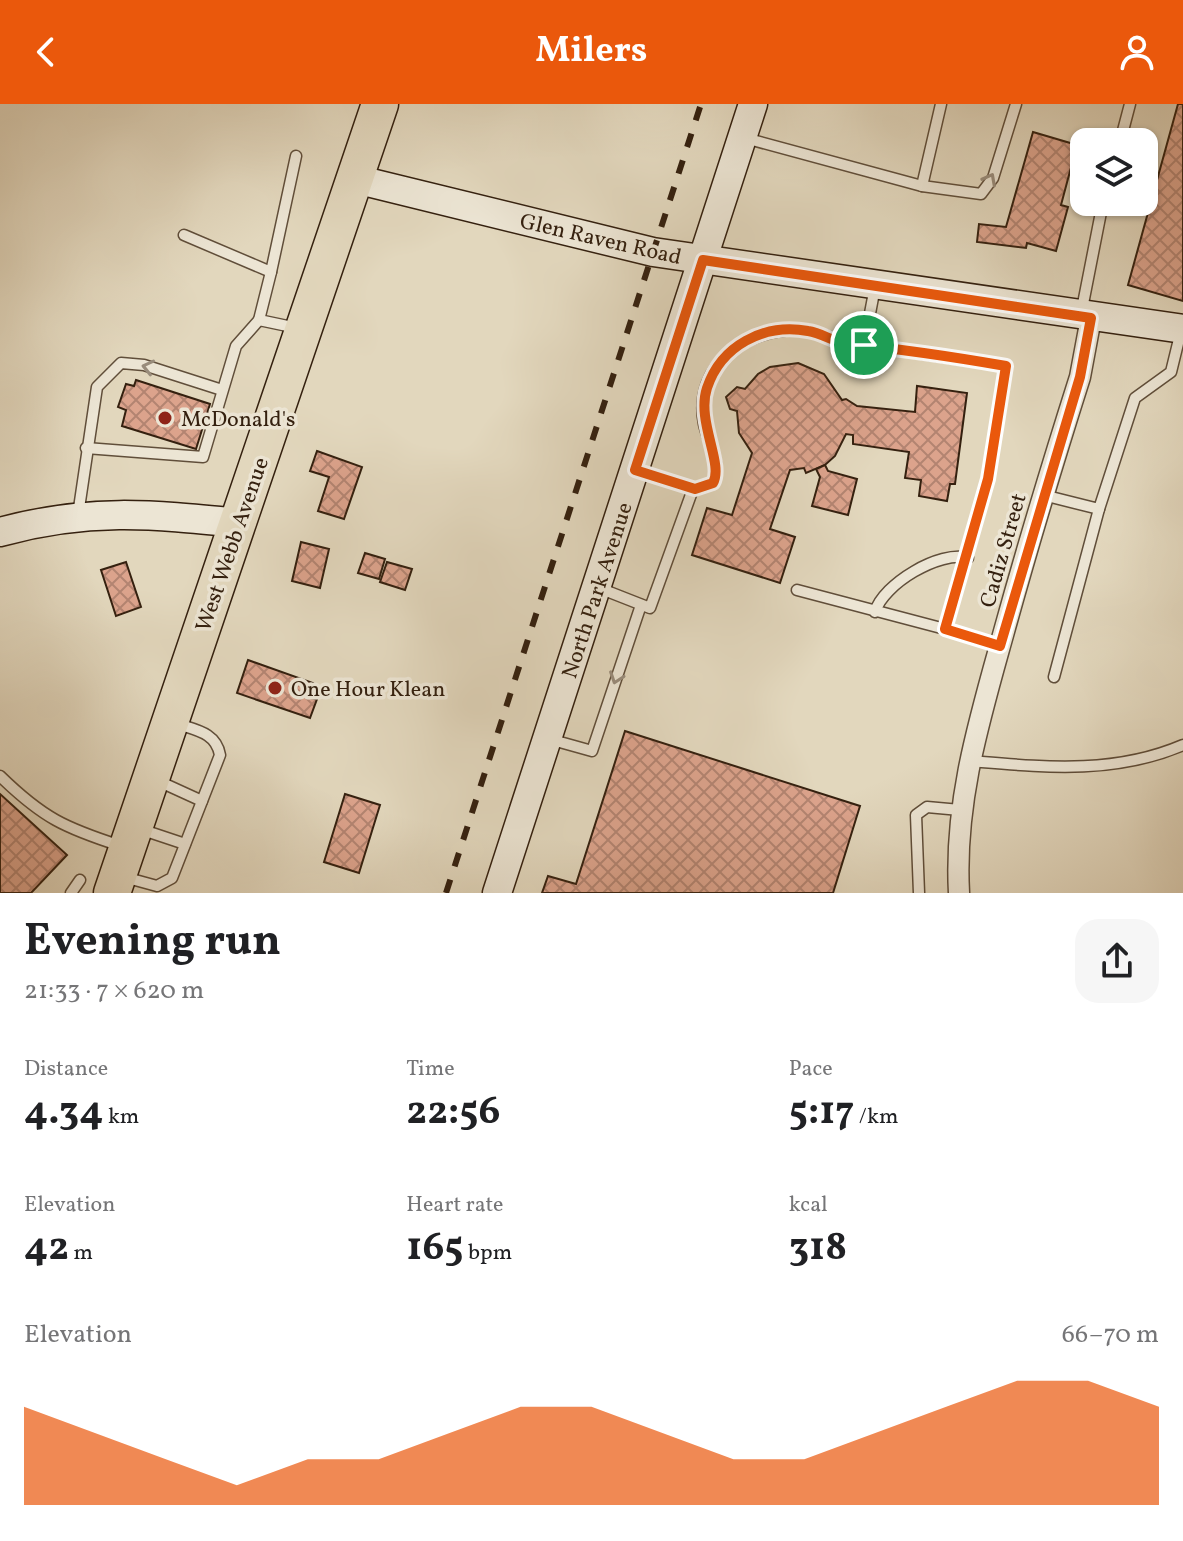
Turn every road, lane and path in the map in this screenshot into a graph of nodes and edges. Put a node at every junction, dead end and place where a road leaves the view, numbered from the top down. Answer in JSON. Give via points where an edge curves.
{"nodes":[{"id":1,"x":380,"y":104,"type":"edge"},
{"id":2,"x":753,"y":104,"type":"edge"},
{"id":3,"x":941,"y":104,"type":"edge"},
{"id":4,"x":1016,"y":104,"type":"edge"},
{"id":5,"x":1130,"y":104,"type":"edge"},
{"id":6,"x":1124,"y":128,"type":"edge"},
{"id":7,"x":743,"y":138,"type":"junction"},
{"id":8,"x":296,"y":156,"type":"dead end"},
{"id":9,"x":355,"y":179,"type":"junction"},
{"id":10,"x":922,"y":186,"type":"junction"},
{"id":11,"x":1101,"y":216,"type":"edge"},
{"id":12,"x":184,"y":235,"type":"dead end"},
{"id":13,"x":703,"y":260,"type":"junction"},
{"id":14,"x":271,"y":272,"type":"junction"},
{"id":15,"x":875,"y":285,"type":"junction"},
{"id":16,"x":1086,"y":317,"type":"junction"},
{"id":17,"x":259,"y":320,"type":"junction"},
{"id":18,"x":1182,"y":328,"type":"edge"},
{"id":19,"x":304,"y":330,"type":"junction"},
{"id":20,"x":864,"y":345,"type":"junction"},
{"id":21,"x":222,"y":390,"type":"junction"},
{"id":22,"x":86,"y":448,"type":"junction"},
{"id":23,"x":635,"y":470,"type":"junction"},
{"id":24,"x":693,"y":489,"type":"junction"},
{"id":25,"x":1043,"y":495,"type":"junction"},
{"id":26,"x":1099,"y":509,"type":"junction"},
{"id":27,"x":78,"y":515,"type":"junction"},
{"id":28,"x":239,"y":523,"type":"junction"},
{"id":29,"x":0,"y":532,"type":"edge"},
{"id":30,"x":968,"y":558,"type":"junction"},
{"id":31,"x":596,"y":587,"type":"junction"},
{"id":32,"x":797,"y":590,"type":"dead end"},
{"id":33,"x":641,"y":605,"type":"junction"},
{"id":34,"x":875,"y":612,"type":"junction"},
{"id":35,"x":945,"y":629,"type":"junction"},
{"id":36,"x":1000,"y":646,"type":"junction"},
{"id":37,"x":1054,"y":677,"type":"dead end"},
{"id":38,"x":169,"y":721,"type":"junction"},
{"id":39,"x":547,"y":738,"type":"junction"},
{"id":40,"x":1183,"y":745,"type":"edge"},
{"id":41,"x":969,"y":761,"type":"junction"},
{"id":42,"x":0,"y":776,"type":"edge"},
{"id":43,"x":151,"y":777,"type":"junction"},
{"id":44,"x":202,"y":801,"type":"junction"},
{"id":45,"x":960,"y":810,"type":"junction"},
{"id":46,"x":185,"y":844,"type":"junction"},
{"id":47,"x":114,"y":865,"type":"edge"},
{"id":48,"x":71,"y":893,"type":"edge"},
{"id":49,"x":497,"y":893,"type":"edge"},
{"id":50,"x":919,"y":893,"type":"edge"},
{"id":51,"x":959,"y":893,"type":"edge"}],
"edges":[{"from":1,"to":9,"type":"highway","name":"West Webb Avenue"},
{"from":2,"to":7,"type":"street","name":"North Park Avenue"},
{"from":3,"to":10,"type":"lane"},
{"from":10,"to":4,"type":"lane","one_way":true,"via":[[981,194],[993,178]]},
{"from":5,"to":6,"type":"lane"},
{"from":7,"to":10,"type":"lane"},
{"from":7,"to":13,"type":"street","name":"North Park Avenue"},
{"from":8,"to":14,"type":"lane"},
{"from":9,"to":13,"type":"street","name":"Glen Raven Road"},
{"from":9,"to":19,"type":"highway","name":"West Webb Avenue"},
{"from":11,"to":16,"type":"lane"},
{"from":12,"to":14,"type":"lane"},
{"from":13,"to":15,"type":"street","name":"Glen Raven Road"},
{"from":13,"to":23,"type":"street","name":"North Park Avenue"},
{"from":14,"to":17,"type":"lane"},
{"from":15,"to":16,"type":"street","name":"Glen Raven Road"},
{"from":15,"to":20,"type":"lane"},
{"from":16,"to":18,"type":"street","name":"Glen Raven Road"},
{"from":16,"to":25,"type":"street","name":"Cadiz Street","via":[[1080,377]]},
{"from":17,"to":19,"type":"lane"},
{"from":17,"to":21,"type":"lane","via":[[236,346]]},
{"from":18,"to":26,"type":"lane","via":[[1171,372],[1135,398]]},
{"from":19,"to":28,"type":"highway","name":"West Webb Avenue"},
{"from":20,"to":24,"type":"lane","via":[[794,330],[755,337],[726,353],[705,393],[703,419],[716,478]]},
{"from":20,"to":30,"type":"lane","via":[[1006,366],[988,479]]},
{"from":21,"to":22,"type":"lane","via":[[203,457]]},
{"from":21,"to":22,"type":"lane","one_way":true,"via":[[144,365],[121,363],[97,387]]},
{"from":22,"to":27,"type":"lane"},
{"from":23,"to":24,"type":"lane"},
{"from":23,"to":31,"type":"street","name":"North Park Avenue"},
{"from":24,"to":33,"type":"lane","via":[[650,608]]},
{"from":25,"to":26,"type":"lane"},
{"from":25,"to":36,"type":"street","name":"Cadiz Street"},
{"from":26,"to":37,"type":"lane"},
{"from":27,"to":28,"type":"street","via":[[120,513]]},
{"from":27,"to":29,"type":"street"},
{"from":28,"to":38,"type":"highway","name":"West Webb Avenue"},
{"from":30,"to":34,"type":"lane","via":[[949,557],[889,588]]},
{"from":30,"to":35,"type":"lane"},
{"from":31,"to":33,"type":"lane"},
{"from":31,"to":39,"type":"street","name":"North Park Avenue"},
{"from":32,"to":34,"type":"lane"},
{"from":33,"to":39,"type":"lane","one_way":true,"via":[[592,751]]},
{"from":34,"to":35,"type":"lane"},
{"from":35,"to":36,"type":"lane"},
{"from":36,"to":41,"type":"street","name":"Cadiz Street"},
{"from":38,"to":43,"type":"highway","name":"West Webb Avenue"},
{"from":38,"to":44,"type":"lane","via":[[218,743],[220,755]]},
{"from":39,"to":49,"type":"street","name":"North Park Avenue"},
{"from":40,"to":41,"type":"lane","via":[[1108,767]]},
{"from":41,"to":45,"type":"street","name":"Cadiz Street"},
{"from":42,"to":47,"type":"lane","via":[[35,810]]},
{"from":43,"to":44,"type":"lane"},
{"from":43,"to":47,"type":"highway","name":"West Webb Avenue"},
{"from":44,"to":46,"type":"lane"},
{"from":45,"to":50,"type":"lane","via":[[927,807],[916,815]]},
{"from":45,"to":51,"type":"street","name":"Cadiz Street"},
{"from":46,"to":47,"type":"lane"},
{"from":46,"to":47,"type":"lane","via":[[166,884],[157,886]]},
{"from":47,"to":48,"type":"lane"}]}
